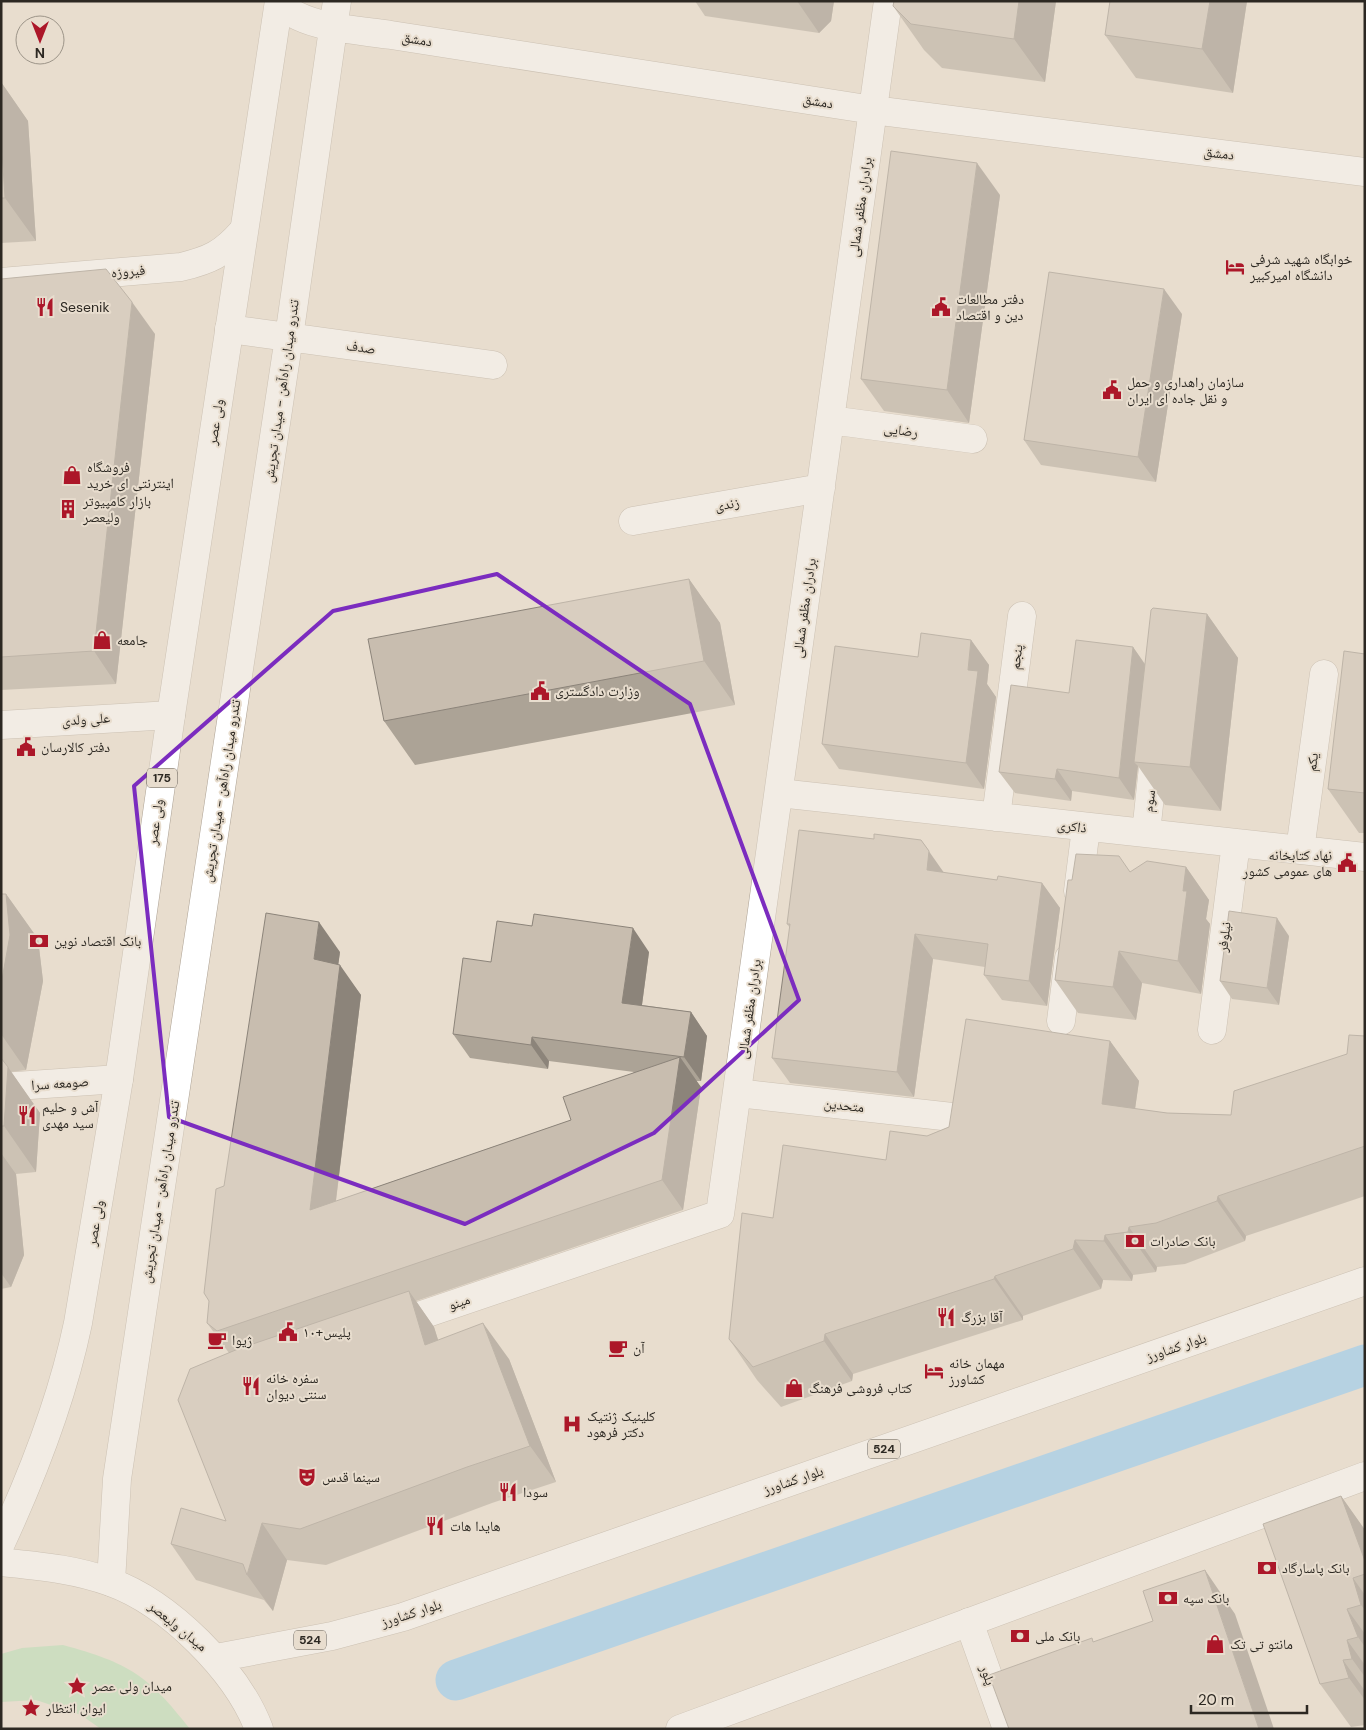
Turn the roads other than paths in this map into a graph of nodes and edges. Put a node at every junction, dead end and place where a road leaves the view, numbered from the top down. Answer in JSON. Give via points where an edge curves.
{"nodes":[{"id":1,"x":279,"y":1,"type":"edge"},
{"id":2,"x":888,"y":1,"type":"edge"},
{"id":3,"x":336,"y":13,"type":"edge"},
{"id":4,"x":874,"y":110,"type":"junction"},
{"id":5,"x":1365,"y":172,"type":"edge"},
{"id":6,"x":244,"y":231,"type":"junction"},
{"id":7,"x":1,"y":282,"type":"edge"},
{"id":8,"x":229,"y":329,"type":"junction"},
{"id":9,"x":289,"y":337,"type":"junction"},
{"id":10,"x":493,"y":366,"type":"dead end"},
{"id":11,"x":830,"y":420,"type":"junction"},
{"id":12,"x":973,"y":439,"type":"dead end"},
{"id":13,"x":821,"y":488,"type":"junction"},
{"id":14,"x":633,"y":521,"type":"dead end"},
{"id":15,"x":1022,"y":616,"type":"dead end"},
{"id":16,"x":1324,"y":674,"type":"dead end"},
{"id":17,"x":171,"y":715,"type":"junction"},
{"id":18,"x":1,"y":725,"type":"edge"},
{"id":19,"x":1157,"y":726,"type":"edge"},
{"id":20,"x":779,"y":793,"type":"junction"},
{"id":21,"x":996,"y":817,"type":"junction"},
{"id":22,"x":1086,"y":828,"type":"junction"},
{"id":23,"x":1146,"y":834,"type":"junction"},
{"id":24,"x":1236,"y":843,"type":"junction"},
{"id":25,"x":1300,"y":850,"type":"junction"},
{"id":26,"x":1365,"y":857,"type":"edge"},
{"id":27,"x":1061,"y":1021,"type":"dead end"},
{"id":28,"x":1212,"y":1030,"type":"dead end"},
{"id":29,"x":119,"y":1079,"type":"junction"},
{"id":30,"x":1,"y":1087,"type":"edge"},
{"id":31,"x":737,"y":1093,"type":"junction"},
{"id":32,"x":952,"y":1117,"type":"edge"},
{"id":33,"x":720,"y":1214,"type":"joint"},
{"id":34,"x":1365,"y":1281,"type":"edge"},
{"id":35,"x":366,"y":1334,"type":"edge"},
{"id":36,"x":1365,"y":1476,"type":"edge"},
{"id":37,"x":1,"y":1543,"type":"edge"},
{"id":38,"x":1,"y":1562,"type":"edge"},
{"id":39,"x":111,"y":1582,"type":"junction"},
{"id":40,"x":969,"y":1622,"type":"junction"},
{"id":41,"x":216,"y":1658,"type":"junction"},
{"id":42,"x":259,"y":1729,"type":"edge"},
{"id":43,"x":680,"y":1729,"type":"edge"},
{"id":44,"x":1007,"y":1729,"type":"edge"}],
"edges":[{"from":1,"to":3,"type":"street","name":"دمشق","via":[[286,11],[295,16]]},
{"from":1,"to":6,"type":"street","name":"ولی عصر","number":"175"},
{"from":2,"to":4,"type":"street","name":"برادران مظفر شمالی"},
{"from":3,"to":4,"type":"street","name":"دمشق"},
{"from":3,"to":9,"type":"street","name":"تندرو میدان راه‌آهن - میدان تجریش"},
{"from":4,"to":5,"type":"street","name":"دمشق"},
{"from":4,"to":11,"type":"street","name":"برادران مظفر شمالی"},
{"from":6,"to":7,"type":"street","name":"فیروزه","via":[[229,248],[209,260],[181,267]]},
{"from":6,"to":8,"type":"street","name":"ولی عصر","number":"175"},
{"from":8,"to":9,"type":"street","name":"صدف"},
{"from":8,"to":17,"type":"street","name":"ولی عصر","number":"175"},
{"from":9,"to":10,"type":"street","name":"صدف"},
{"from":9,"to":39,"type":"street","name":"تندرو میدان راه‌آهن - میدان تجریش","via":[[118,1469]]},
{"from":11,"to":12,"type":"street","name":"رضایی"},
{"from":11,"to":13,"type":"street","name":"برادران مظفر شمالی"},
{"from":13,"to":14,"type":"street","name":"زندی"},
{"from":13,"to":20,"type":"street","name":"برادران مظفر شمالی"},
{"from":15,"to":21,"type":"street","name":"پنجم"},
{"from":16,"to":25,"type":"street","name":"یکم"},
{"from":17,"to":18,"type":"street","name":"علی ولدی"},
{"from":17,"to":29,"type":"street","name":"ولی عصر","number":"175"},
{"from":19,"to":23,"type":"street","name":"سوم"},
{"from":20,"to":21,"type":"street","name":"ذاکری"},
{"from":20,"to":31,"type":"street","name":"برادران مظفر شمالی"},
{"from":21,"to":22,"type":"street","name":"ذاکری"},
{"from":22,"to":23,"type":"street","name":"ذاکری"},
{"from":22,"to":27,"type":"street"},
{"from":23,"to":24,"type":"street","name":"ذاکری"},
{"from":24,"to":25,"type":"street","name":"ذاکری"},
{"from":24,"to":28,"type":"street","name":"نیلوفر"},
{"from":25,"to":26,"type":"street","name":"ذاکری"},
{"from":29,"to":30,"type":"street","name":"صومعه سرا"},
{"from":29,"to":37,"type":"street","name":"ولی عصر","number":"175","via":[[72,1354],[40,1456]]},
{"from":31,"to":32,"type":"street","name":"متحدین"},
{"from":31,"to":33,"type":"street","name":"برادران مظفر شمالی"},
{"from":33,"to":35,"type":"street","name":"مینو"},
{"from":34,"to":41,"type":"street","name":"بلوار کشاورز","number":"524","via":[[403,1617],[332,1636]]},
{"from":36,"to":40,"type":"street"},
{"from":38,"to":39,"type":"street","name":"میدان ولیعصر","via":[[66,1569]]},
{"from":39,"to":41,"type":"street","name":"میدان ولیعصر","via":[[152,1603]]},
{"from":40,"to":43,"type":"street"},
{"from":40,"to":44,"type":"street","name":"پلور"},
{"from":41,"to":42,"type":"street","name":"میدان ولیعصر","via":[[251,1709]]}]}
